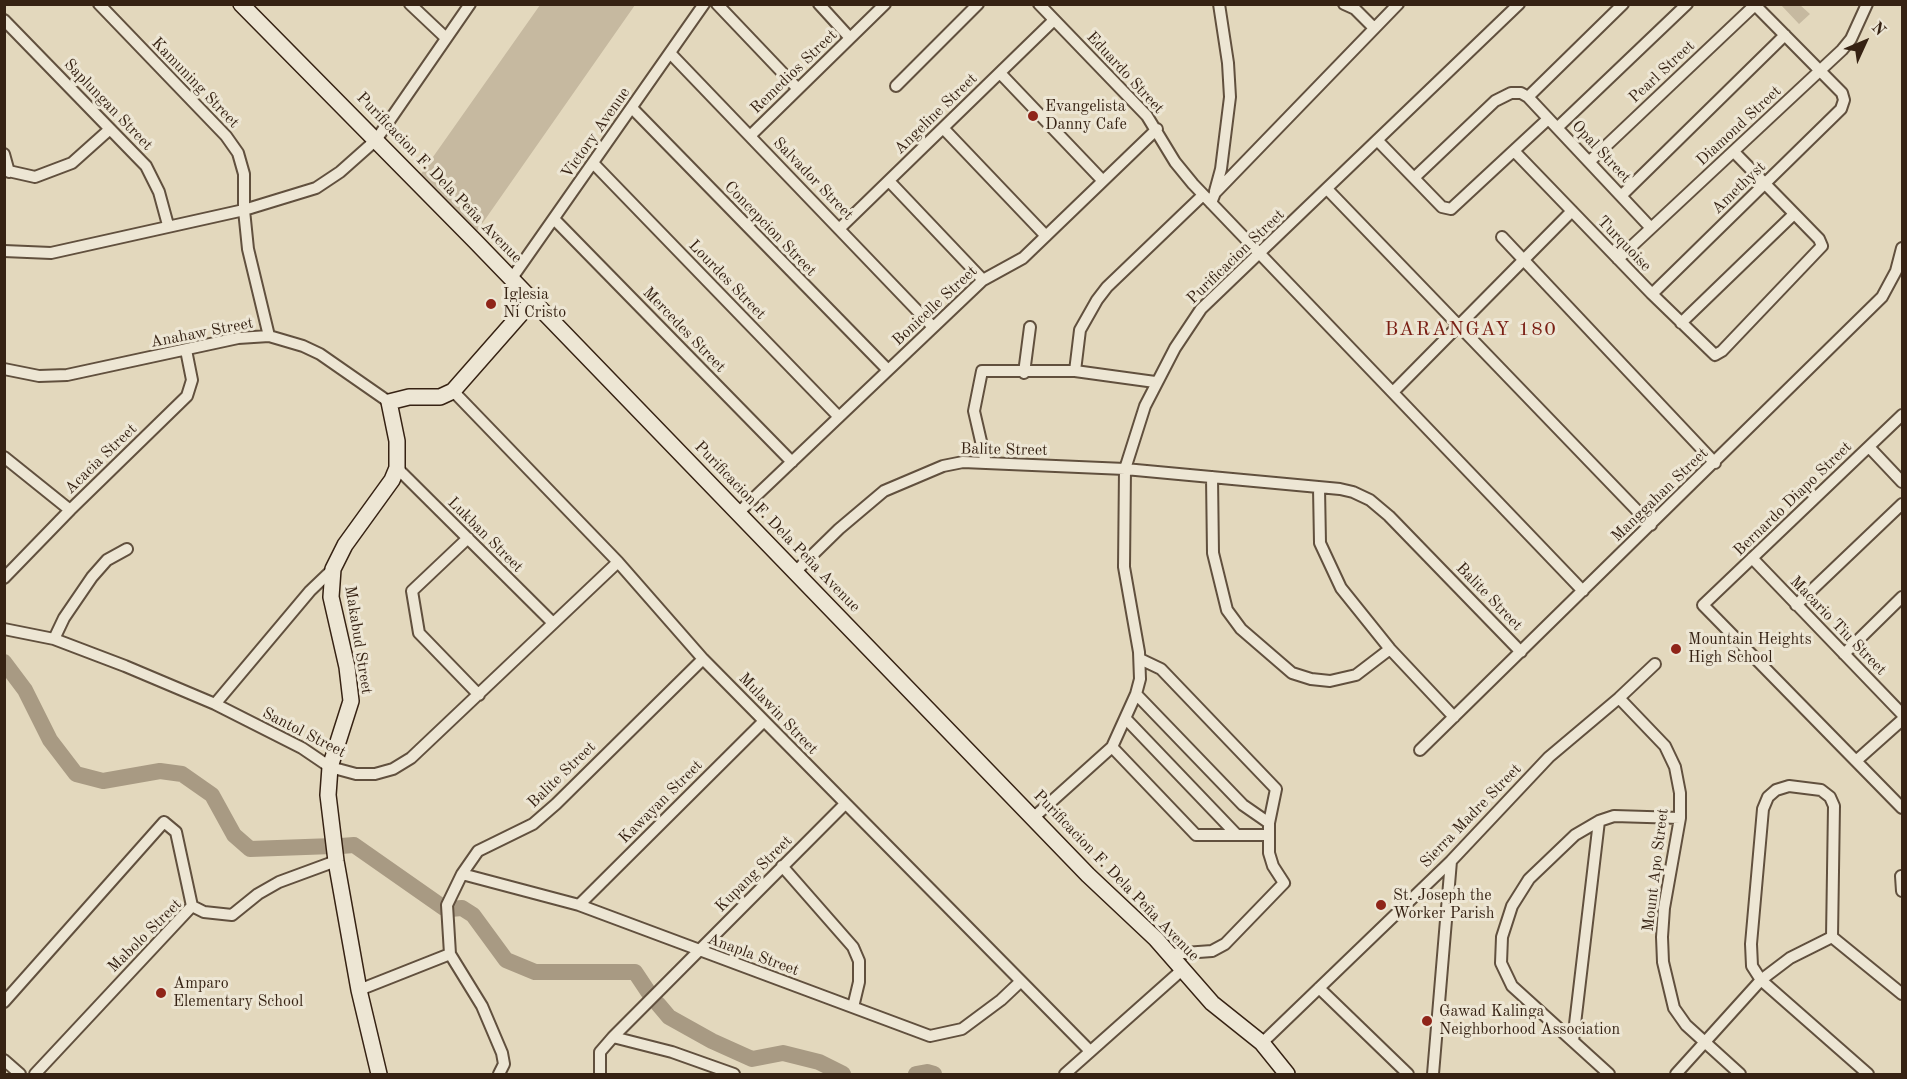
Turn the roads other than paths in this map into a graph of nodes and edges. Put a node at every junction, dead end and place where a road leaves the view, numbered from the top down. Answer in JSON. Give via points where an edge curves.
{"nodes":[{"id":1,"x":99,"y":4,"type":"edge"},
{"id":2,"x":242,"y":4,"type":"edge"},
{"id":3,"x":410,"y":4,"type":"edge"},
{"id":4,"x":470,"y":4,"type":"edge"},
{"id":5,"x":704,"y":4,"type":"edge"},
{"id":6,"x":717,"y":4,"type":"edge"},
{"id":7,"x":819,"y":4,"type":"edge"},
{"id":8,"x":885,"y":4,"type":"edge"},
{"id":9,"x":978,"y":4,"type":"edge"},
{"id":10,"x":1039,"y":4,"type":"edge"},
{"id":11,"x":1220,"y":4,"type":"edge"},
{"id":12,"x":1344,"y":4,"type":"edge"},
{"id":13,"x":1398,"y":4,"type":"edge"},
{"id":14,"x":1519,"y":4,"type":"edge"},
{"id":15,"x":1623,"y":4,"type":"edge"},
{"id":16,"x":1687,"y":4,"type":"edge"},
{"id":17,"x":1867,"y":4,"type":"edge"},
{"id":18,"x":1756,"y":5,"type":"edge"},
{"id":19,"x":4,"y":20,"type":"edge"},
{"id":20,"x":1054,"y":20,"type":"junction"},
{"id":21,"x":1374,"y":28,"type":"junction"},
{"id":22,"x":1785,"y":35,"type":"junction"},
{"id":23,"x":447,"y":38,"type":"junction"},
{"id":24,"x":850,"y":38,"type":"junction"},
{"id":25,"x":670,"y":53,"type":"junction"},
{"id":26,"x":1820,"y":70,"type":"junction"},
{"id":27,"x":1000,"y":73,"type":"junction"},
{"id":28,"x":896,"y":86,"type":"dead end"},
{"id":29,"x":798,"y":89,"type":"junction"},
{"id":30,"x":1528,"y":97,"type":"junction"},
{"id":31,"x":632,"y":108,"type":"junction"},
{"id":32,"x":1548,"y":118,"type":"junction"},
{"id":33,"x":943,"y":128,"type":"junction"},
{"id":34,"x":1557,"y":128,"type":"junction"},
{"id":35,"x":110,"y":129,"type":"junction"},
{"id":36,"x":1157,"y":129,"type":"junction"},
{"id":37,"x":750,"y":136,"type":"junction"},
{"id":38,"x":376,"y":140,"type":"junction"},
{"id":39,"x":1378,"y":142,"type":"junction"},
{"id":40,"x":1514,"y":151,"type":"junction"},
{"id":41,"x":1734,"y":152,"type":"junction"},
{"id":42,"x":4,"y":154,"type":"edge"},
{"id":43,"x":1589,"y":162,"type":"junction"},
{"id":44,"x":593,"y":163,"type":"junction"},
{"id":45,"x":7,"y":171,"type":"edge"},
{"id":46,"x":1414,"y":178,"type":"junction"},
{"id":47,"x":889,"y":181,"type":"junction"},
{"id":48,"x":1103,"y":181,"type":"junction"},
{"id":49,"x":1764,"y":183,"type":"junction"},
{"id":50,"x":1328,"y":190,"type":"junction"},
{"id":51,"x":1621,"y":196,"type":"junction"},
{"id":52,"x":1210,"y":197,"type":"junction"},
{"id":53,"x":244,"y":210,"type":"junction"},
{"id":54,"x":1572,"y":211,"type":"junction"},
{"id":55,"x":1794,"y":214,"type":"junction"},
{"id":56,"x":554,"y":219,"type":"junction"},
{"id":57,"x":168,"y":225,"type":"junction"},
{"id":58,"x":1651,"y":228,"type":"junction"},
{"id":59,"x":839,"y":229,"type":"junction"},
{"id":60,"x":1047,"y":236,"type":"junction"},
{"id":61,"x":1502,"y":237,"type":"dead end"},
{"id":62,"x":1902,"y":248,"type":"edge"},
{"id":63,"x":4,"y":251,"type":"edge"},
{"id":64,"x":1261,"y":254,"type":"junction"},
{"id":65,"x":1523,"y":259,"type":"junction"},
{"id":66,"x":1618,"y":259,"type":"junction"},
{"id":67,"x":512,"y":278,"type":"junction"},
{"id":68,"x":983,"y":280,"type":"junction"},
{"id":69,"x":1652,"y":294,"type":"junction"},
{"id":70,"x":533,"y":300,"type":"junction"},
{"id":71,"x":1681,"y":323,"type":"junction"},
{"id":72,"x":1458,"y":325,"type":"junction"},
{"id":73,"x":933,"y":327,"type":"junction"},
{"id":74,"x":1030,"y":327,"type":"dead end"},
{"id":75,"x":268,"y":336,"type":"junction"},
{"id":76,"x":186,"y":350,"type":"junction"},
{"id":77,"x":4,"y":369,"type":"edge"},
{"id":78,"x":888,"y":370,"type":"junction"},
{"id":79,"x":1075,"y":371,"type":"junction"},
{"id":80,"x":1024,"y":373,"type":"junction"},
{"id":81,"x":1155,"y":382,"type":"junction"},
{"id":82,"x":453,"y":391,"type":"junction"},
{"id":83,"x":1393,"y":392,"type":"junction"},
{"id":84,"x":389,"y":402,"type":"junction"},
{"id":85,"x":1902,"y":415,"type":"edge"},
{"id":86,"x":839,"y":417,"type":"junction"},
{"id":87,"x":1869,"y":447,"type":"junction"},
{"id":88,"x":4,"y":457,"type":"edge"},
{"id":89,"x":792,"y":462,"type":"junction"},
{"id":90,"x":1715,"y":463,"type":"junction"},
{"id":91,"x":986,"y":464,"type":"junction"},
{"id":92,"x":397,"y":468,"type":"junction"},
{"id":93,"x":1125,"y":469,"type":"junction"},
{"id":94,"x":1212,"y":477,"type":"junction"},
{"id":95,"x":1902,"y":482,"type":"edge"},
{"id":96,"x":1319,"y":488,"type":"junction"},
{"id":97,"x":1902,"y":504,"type":"edge"},
{"id":98,"x":70,"y":510,"type":"junction"},
{"id":99,"x":738,"y":513,"type":"junction"},
{"id":100,"x":1651,"y":525,"type":"junction"},
{"id":101,"x":468,"y":538,"type":"junction"},
{"id":102,"x":127,"y":549,"type":"dead end"},
{"id":103,"x":1752,"y":558,"type":"junction"},
{"id":104,"x":618,"y":562,"type":"junction"},
{"id":105,"x":333,"y":569,"type":"junction"},
{"id":106,"x":795,"y":572,"type":"junction"},
{"id":107,"x":4,"y":578,"type":"edge"},
{"id":108,"x":1583,"y":591,"type":"junction"},
{"id":109,"x":1902,"y":597,"type":"edge"},
{"id":110,"x":1796,"y":604,"type":"junction"},
{"id":111,"x":553,"y":623,"type":"junction"},
{"id":112,"x":4,"y":629,"type":"edge"},
{"id":113,"x":54,"y":639,"type":"junction"},
{"id":114,"x":1390,"y":648,"type":"junction"},
{"id":115,"x":1521,"y":652,"type":"junction"},
{"id":116,"x":1844,"y":654,"type":"junction"},
{"id":117,"x":703,"y":659,"type":"junction"},
{"id":118,"x":1140,"y":659,"type":"junction"},
{"id":119,"x":1655,"y":664,"type":"dead end"},
{"id":120,"x":1136,"y":694,"type":"junction"},
{"id":121,"x":479,"y":695,"type":"junction"},
{"id":122,"x":1619,"y":698,"type":"junction"},
{"id":123,"x":215,"y":704,"type":"junction"},
{"id":124,"x":1902,"y":714,"type":"edge"},
{"id":125,"x":1454,"y":717,"type":"junction"},
{"id":126,"x":1126,"y":719,"type":"junction"},
{"id":127,"x":1902,"y":720,"type":"edge"},
{"id":128,"x":764,"y":721,"type":"junction"},
{"id":129,"x":1112,"y":747,"type":"junction"},
{"id":130,"x":1420,"y":750,"type":"dead end"},
{"id":131,"x":1856,"y":761,"type":"junction"},
{"id":132,"x":330,"y":767,"type":"junction"},
{"id":133,"x":844,"y":804,"type":"junction"},
{"id":134,"x":1902,"y":808,"type":"edge"},
{"id":135,"x":1034,"y":818,"type":"junction"},
{"id":136,"x":1680,"y":818,"type":"junction"},
{"id":137,"x":1599,"y":821,"type":"junction"},
{"id":138,"x":1269,"y":823,"type":"junction"},
{"id":139,"x":1236,"y":834,"type":"junction"},
{"id":140,"x":1268,"y":835,"type":"junction"},
{"id":141,"x":336,"y":861,"type":"junction"},
{"id":142,"x":1451,"y":861,"type":"junction"},
{"id":143,"x":782,"y":866,"type":"junction"},
{"id":144,"x":462,"y":874,"type":"junction"},
{"id":145,"x":1901,"y":876,"type":"edge"},
{"id":146,"x":1902,"y":891,"type":"edge"},
{"id":147,"x":579,"y":905,"type":"junction"},
{"id":148,"x":192,"y":906,"type":"junction"},
{"id":149,"x":1832,"y":937,"type":"junction"},
{"id":150,"x":699,"y":950,"type":"junction"},
{"id":151,"x":450,"y":954,"type":"junction"},
{"id":152,"x":1171,"y":954,"type":"junction"},
{"id":153,"x":1183,"y":969,"type":"junction"},
{"id":154,"x":1761,"y":980,"type":"junction"},
{"id":155,"x":1020,"y":982,"type":"junction"},
{"id":156,"x":1319,"y":988,"type":"junction"},
{"id":157,"x":359,"y":990,"type":"junction"},
{"id":158,"x":1902,"y":994,"type":"edge"},
{"id":159,"x":4,"y":1002,"type":"edge"},
{"id":160,"x":853,"y":1007,"type":"junction"},
{"id":161,"x":613,"y":1037,"type":"junction"},
{"id":162,"x":1573,"y":1041,"type":"junction"},
{"id":163,"x":1262,"y":1043,"type":"junction"},
{"id":164,"x":1704,"y":1043,"type":"junction"},
{"id":165,"x":1089,"y":1050,"type":"junction"},
{"id":166,"x":4,"y":1060,"type":"edge"},
{"id":167,"x":20,"y":1074,"type":"edge"},
{"id":168,"x":35,"y":1074,"type":"edge"},
{"id":169,"x":379,"y":1074,"type":"edge"},
{"id":170,"x":499,"y":1074,"type":"edge"},
{"id":171,"x":600,"y":1074,"type":"edge"},
{"id":172,"x":734,"y":1074,"type":"edge"},
{"id":173,"x":1065,"y":1074,"type":"edge"},
{"id":174,"x":1287,"y":1074,"type":"edge"},
{"id":175,"x":1408,"y":1074,"type":"edge"},
{"id":176,"x":1433,"y":1074,"type":"edge"},
{"id":177,"x":1609,"y":1074,"type":"edge"},
{"id":178,"x":1676,"y":1074,"type":"edge"},
{"id":179,"x":1740,"y":1074,"type":"edge"},
{"id":180,"x":1868,"y":1074,"type":"edge"}],
"edges":[{"from":1,"to":53,"type":"street","name":"Kamuning Street","via":[[232,143],[244,174]]},
{"from":2,"to":38,"type":"street","name":"Purificacion F. Dela Peña Avenue"},
{"from":3,"to":23,"type":"street"},
{"from":4,"to":23,"type":"street"},
{"from":5,"to":25,"type":"street","name":"Victory Avenue"},
{"from":6,"to":29,"type":"street"},
{"from":7,"to":24,"type":"street"},
{"from":8,"to":24,"type":"street","name":"Remedios Street"},
{"from":9,"to":28,"type":"street"},
{"from":10,"to":20,"type":"street","name":"Eduardo Street"},
{"from":11,"to":52,"type":"street","via":[[1230,97],[1221,169]]},
{"from":12,"to":21,"type":"street"},
{"from":13,"to":21,"type":"street"},
{"from":14,"to":39,"type":"street","name":"Purificacion Street"},
{"from":15,"to":30,"type":"street"},
{"from":16,"to":34,"type":"street"},
{"from":17,"to":26,"type":"street","name":"Diamond Street","via":[[1851,39]]},
{"from":18,"to":22,"type":"street"},
{"from":18,"to":43,"type":"street","name":"Pearl Street"},
{"from":19,"to":35,"type":"street","name":"Saplungan Street"},
{"from":20,"to":27,"type":"street","name":"Angeline Street"},
{"from":20,"to":36,"type":"street","name":"Eduardo Street"},
{"from":21,"to":52,"type":"street"},
{"from":22,"to":26,"type":"street"},
{"from":22,"to":51,"type":"street"},
{"from":23,"to":38,"type":"street"},
{"from":24,"to":29,"type":"street","name":"Remedios Street"},
{"from":25,"to":31,"type":"street","name":"Victory Avenue"},
{"from":25,"to":37,"type":"street","name":"Salvador Street"},
{"from":26,"to":41,"type":"street","name":"Diamond Street"},
{"from":26,"to":49,"type":"street","name":"Amethyst","via":[[1842,93],[1841,109]]},
{"from":27,"to":33,"type":"street","name":"Angeline Street"},
{"from":27,"to":48,"type":"street"},
{"from":29,"to":37,"type":"street","name":"Remedios Street"},
{"from":30,"to":32,"type":"street","name":"Opal Street"},
{"from":30,"to":46,"type":"street","via":[[1511,93],[1502,96]]},
{"from":31,"to":44,"type":"street","name":"Victory Avenue"},
{"from":31,"to":78,"type":"street","name":"Concepcion Street"},
{"from":32,"to":34,"type":"street","name":"Opal Street"},
{"from":32,"to":40,"type":"street"},
{"from":33,"to":47,"type":"street","name":"Angeline Street"},
{"from":33,"to":60,"type":"street"},
{"from":34,"to":43,"type":"street","name":"Opal Street"},
{"from":35,"to":45,"type":"street","via":[[72,163],[35,177]]},
{"from":35,"to":57,"type":"street","name":"Saplungan Street","via":[[151,173]]},
{"from":36,"to":48,"type":"street","name":"Bonicelle Street"},
{"from":36,"to":52,"type":"street","name":"Eduardo Street","via":[[1175,162]]},
{"from":37,"to":59,"type":"street","name":"Salvador Street"},
{"from":38,"to":53,"type":"street","via":[[316,188]]},
{"from":38,"to":67,"type":"street","name":"Purificacion F. Dela Peña Avenue"},
{"from":39,"to":46,"type":"street"},
{"from":39,"to":50,"type":"street","name":"Purificacion Street"},
{"from":40,"to":46,"type":"street","via":[[1451,209],[1442,207]]},
{"from":40,"to":54,"type":"street","name":"Turquoise"},
{"from":41,"to":49,"type":"street"},
{"from":41,"to":58,"type":"street","name":"Diamond Street"},
{"from":42,"to":45,"type":"street"},
{"from":43,"to":51,"type":"street","name":"Opal Street"},
{"from":44,"to":56,"type":"street","name":"Victory Avenue"},
{"from":44,"to":86,"type":"street","name":"Lourdes Street"},
{"from":47,"to":59,"type":"street","name":"Angeline Street"},
{"from":47,"to":68,"type":"street"},
{"from":48,"to":60,"type":"street","name":"Bonicelle Street"},
{"from":49,"to":55,"type":"street"},
{"from":49,"to":69,"type":"street","name":"Amethyst"},
{"from":50,"to":64,"type":"street","name":"Purificacion Street"},
{"from":50,"to":72,"type":"street"},
{"from":51,"to":58,"type":"street","name":"Opal Street"},
{"from":52,"to":64,"type":"street","name":"Eduardo Street"},
{"from":52,"to":79,"type":"street","via":[[1107,287],[1080,330]]},
{"from":53,"to":57,"type":"street"},
{"from":53,"to":75,"type":"street","name":"Kamuning Street","via":[[248,249]]},
{"from":54,"to":65,"type":"street"},
{"from":54,"to":66,"type":"street","name":"Turquoise"},
{"from":55,"to":71,"type":"street"},
{"from":55,"to":71,"type":"street","name":"Turquoise","via":[[1822,246],[1770,302],[1715,355]]},
{"from":56,"to":67,"type":"street","name":"Victory Avenue"},
{"from":56,"to":89,"type":"street","name":"Mercedes Street"},
{"from":57,"to":63,"type":"street","via":[[51,253]]},
{"from":58,"to":66,"type":"street","name":"Diamond Street"},
{"from":59,"to":73,"type":"street","name":"Salvador Street"},
{"from":60,"to":68,"type":"street","name":"Bonicelle Street","via":[[1018,263]]},
{"from":61,"to":65,"type":"street"},
{"from":62,"to":90,"type":"street","name":"Manggahan Street","via":[[1896,271],[1882,297]]},
{"from":64,"to":81,"type":"street","name":"Purificacion Street","via":[[1201,309]]},
{"from":64,"to":83,"type":"street","name":"Eduardo Street"},
{"from":65,"to":72,"type":"street"},
{"from":65,"to":90,"type":"street"},
{"from":66,"to":69,"type":"street","name":"Turquoise"},
{"from":67,"to":70,"type":"street","name":"Purificacion F. Dela Peña Avenue"},
{"from":68,"to":73,"type":"street","name":"Bonicelle Street"},
{"from":69,"to":71,"type":"street","name":"Turquoise"},
{"from":70,"to":82,"type":"street"},
{"from":70,"to":99,"type":"street","name":"Purificacion F. Dela Peña Avenue"},
{"from":72,"to":83,"type":"street"},
{"from":72,"to":100,"type":"street"},
{"from":73,"to":78,"type":"street","name":"Bonicelle Street"},
{"from":74,"to":80,"type":"street"},
{"from":75,"to":76,"type":"street","name":"Anahaw Street","via":[[238,338]]},
{"from":75,"to":84,"type":"street","name":"Anahaw Street","via":[[320,354]]},
{"from":76,"to":77,"type":"street","name":"Anahaw Street","via":[[67,375],[39,376]]},
{"from":76,"to":98,"type":"street","name":"Acacia Street","via":[[192,380],[188,396]]},
{"from":78,"to":86,"type":"street","name":"Bonicelle Street"},
{"from":79,"to":80,"type":"street"},
{"from":79,"to":81,"type":"street"},
{"from":80,"to":91,"type":"street","via":[[982,371],[974,411]]},
{"from":81,"to":93,"type":"street","name":"Purificacion Street"},
{"from":82,"to":84,"type":"street","via":[[440,397]]},
{"from":82,"to":104,"type":"street","name":"Mulawin Street"},
{"from":83,"to":108,"type":"street","name":"Eduardo Street"},
{"from":84,"to":92,"type":"street","via":[[397,441]]},
{"from":85,"to":87,"type":"street","name":"Bernardo Diapo Street"},
{"from":86,"to":89,"type":"street","name":"Bonicelle Street"},
{"from":87,"to":95,"type":"street"},
{"from":87,"to":103,"type":"street","name":"Bernardo Diapo Street"},
{"from":88,"to":98,"type":"street"},
{"from":89,"to":99,"type":"street","name":"Bonicelle Street"},
{"from":90,"to":100,"type":"street","name":"Manggahan Street"},
{"from":91,"to":93,"type":"street","name":"Balite Street"},
{"from":91,"to":106,"type":"street","name":"Balite Street","via":[[963,462],[943,466],[884,491]]},
{"from":92,"to":101,"type":"street","name":"Lukban Street"},
{"from":92,"to":105,"type":"street","name":"Makabud Street"},
{"from":93,"to":94,"type":"street","name":"Balite Street"},
{"from":93,"to":118,"type":"street","name":"Purificacion Street","via":[[1124,567]]},
{"from":94,"to":96,"type":"street","name":"Balite Street"},
{"from":94,"to":114,"type":"street","via":[[1213,554],[1227,610],[1240,629],[1292,673],[1311,679],[1330,681],[1356,675]]},
{"from":96,"to":114,"type":"street","via":[[1320,543],[1327,561],[1341,588]]},
{"from":96,"to":115,"type":"street","name":"Balite Street","via":[[1353,492],[1370,500]]},
{"from":97,"to":110,"type":"street"},
{"from":98,"to":107,"type":"street","name":"Acacia Street"},
{"from":99,"to":106,"type":"street","name":"Purificacion F. Dela Peña Avenue"},
{"from":100,"to":108,"type":"street","name":"Manggahan Street"},
{"from":101,"to":111,"type":"street","name":"Lukban Street"},
{"from":101,"to":121,"type":"street","via":[[412,591],[420,633]]},
{"from":102,"to":113,"type":"street","via":[[107,560],[92,577]]},
{"from":103,"to":110,"type":"street","name":"Macario Tiu Street"},
{"from":103,"to":131,"type":"street","name":"Bernardo Diapo Street","via":[[1703,605]]},
{"from":104,"to":111,"type":"street","name":"Santol Street"},
{"from":104,"to":117,"type":"street","name":"Mulawin Street"},
{"from":105,"to":123,"type":"street","via":[[309,591]]},
{"from":105,"to":132,"type":"street","name":"Makabud Street","via":[[331,597],[351,701]]},
{"from":106,"to":135,"type":"street","name":"Purificacion F. Dela Peña Avenue"},
{"from":108,"to":115,"type":"street","name":"Manggahan Street"},
{"from":109,"to":116,"type":"street"},
{"from":110,"to":116,"type":"street","name":"Macario Tiu Street"},
{"from":111,"to":121,"type":"street","name":"Santol Street"},
{"from":112,"to":113,"type":"street","name":"Santol Street"},
{"from":113,"to":123,"type":"street","name":"Santol Street"},
{"from":114,"to":125,"type":"street"},
{"from":115,"to":125,"type":"street","name":"Manggahan Street"},
{"from":116,"to":124,"type":"street","name":"Macario Tiu Street"},
{"from":117,"to":128,"type":"street","name":"Mulawin Street"},
{"from":117,"to":144,"type":"street","name":"Balite Street","via":[[556,804],[533,824],[478,851]]},
{"from":118,"to":120,"type":"street","name":"Purificacion Street"},
{"from":118,"to":138,"type":"street","via":[[1161,669],[1276,789]]},
{"from":119,"to":122,"type":"street","name":"Sierra Madre Street"},
{"from":120,"to":126,"type":"street","name":"Purificacion Street"},
{"from":120,"to":138,"type":"street","via":[[1243,806]]},
{"from":121,"to":132,"type":"street","name":"Santol Street","via":[[411,758],[393,769],[356,774]]},
{"from":122,"to":136,"type":"street","name":"Mount Apo Street","via":[[1665,746],[1675,767]]},
{"from":122,"to":142,"type":"street","name":"Sierra Madre Street","via":[[1549,757]]},
{"from":123,"to":132,"type":"street","name":"Santol Street","via":[[302,748]]},
{"from":125,"to":130,"type":"street","name":"Manggahan Street"},
{"from":126,"to":129,"type":"street","name":"Purificacion Street"},
{"from":126,"to":139,"type":"street"},
{"from":127,"to":131,"type":"street"},
{"from":128,"to":133,"type":"street","name":"Mulawin Street"},
{"from":128,"to":147,"type":"street","name":"Kawayan Street"},
{"from":129,"to":135,"type":"street","name":"Purificacion Street"},
{"from":129,"to":139,"type":"street","via":[[1196,835]]},
{"from":131,"to":134,"type":"street"},
{"from":132,"to":141,"type":"street","name":"Makabud Street","via":[[328,795]]},
{"from":133,"to":143,"type":"street","name":"Kupang Street"},
{"from":133,"to":155,"type":"street","name":"Mulawin Street"},
{"from":135,"to":152,"type":"street","name":"Purificacion F. Dela Peña Avenue"},
{"from":136,"to":137,"type":"street","via":[[1638,814]]},
{"from":136,"to":164,"type":"street","name":"Mount Apo Street","via":[[1664,908],[1663,962],[1674,1008]]},
{"from":137,"to":162,"type":"street"},
{"from":137,"to":162,"type":"street","via":[[1575,836],[1529,879],[1512,906],[1502,937],[1501,963],[1512,986]]},
{"from":138,"to":140,"type":"street"},
{"from":139,"to":140,"type":"street"},
{"from":140,"to":152,"type":"street","via":[[1273,866],[1284,883],[1225,944],[1212,951]]},
{"from":141,"to":148,"type":"street","name":"Mabolo Street","via":[[279,882],[232,915],[204,912]]},
{"from":141,"to":157,"type":"street","name":"Makabud Street"},
{"from":142,"to":156,"type":"street","name":"Sierra Madre Street"},
{"from":142,"to":176,"type":"street"},
{"from":143,"to":150,"type":"street","name":"Kupang Street"},
{"from":143,"to":160,"type":"street","via":[[853,947],[859,961]]},
{"from":144,"to":147,"type":"street","name":"Anapla Street"},
{"from":144,"to":151,"type":"street","name":"Balite Street","via":[[447,905]]},
{"from":145,"to":146,"type":"street"},
{"from":147,"to":150,"type":"street","name":"Anapla Street"},
{"from":148,"to":159,"type":"street","via":[[176,831],[164,822]]},
{"from":148,"to":168,"type":"street","name":"Mabolo Street"},
{"from":149,"to":154,"type":"street","via":[[1790,958]]},
{"from":149,"to":154,"type":"street","via":[[1834,806],[1821,790],[1789,786],[1776,790],[1763,809],[1750,956]]},
{"from":149,"to":158,"type":"street"},
{"from":150,"to":160,"type":"street","name":"Anapla Street"},
{"from":150,"to":161,"type":"street","name":"Kupang Street"},
{"from":151,"to":157,"type":"street"},
{"from":151,"to":170,"type":"street","name":"Balite Street","via":[[482,1006],[502,1053],[504,1064]]},
{"from":152,"to":153,"type":"street","name":"Purificacion F. Dela Peña Avenue"},
{"from":153,"to":163,"type":"street","name":"Purificacion F. Dela Peña Avenue","via":[[1212,1003]]},
{"from":153,"to":165,"type":"street"},
{"from":154,"to":164,"type":"street"},
{"from":154,"to":180,"type":"street"},
{"from":155,"to":160,"type":"street","name":"Anapla Street","via":[[962,1029],[930,1036]]},
{"from":155,"to":165,"type":"street","name":"Mulawin Street"},
{"from":156,"to":163,"type":"street","name":"Sierra Madre Street"},
{"from":156,"to":175,"type":"street"},
{"from":157,"to":169,"type":"street","name":"Makabud Street"},
{"from":161,"to":171,"type":"street","name":"Kupang Street","via":[[600,1053]]},
{"from":161,"to":172,"type":"street"},
{"from":162,"to":177,"type":"street"},
{"from":163,"to":174,"type":"street","name":"Purificacion F. Dela Peña Avenue"},
{"from":164,"to":178,"type":"street"},
{"from":164,"to":179,"type":"street","name":"Mount Apo Street"},
{"from":165,"to":173,"type":"street"},
{"from":166,"to":167,"type":"street"}]}
